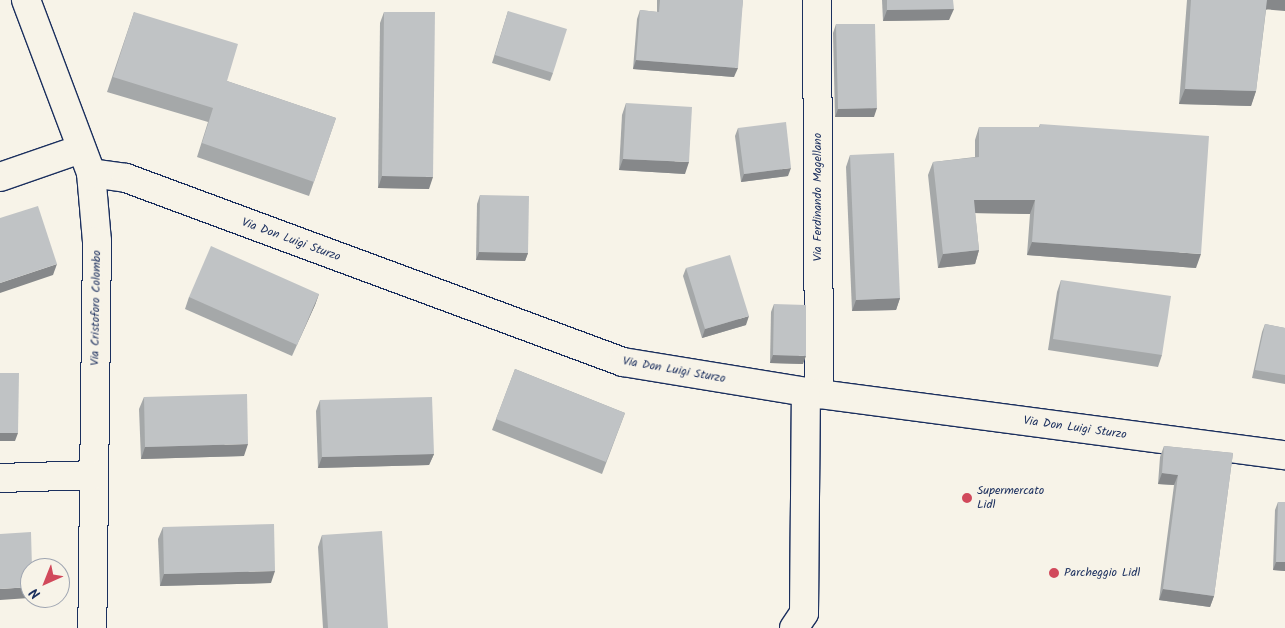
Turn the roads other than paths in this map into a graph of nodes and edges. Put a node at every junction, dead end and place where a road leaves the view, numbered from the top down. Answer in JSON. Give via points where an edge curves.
{"nodes":[{"id":1,"x":26,"y":0,"type":"edge"},
{"id":2,"x":817,"y":0,"type":"edge"},
{"id":3,"x":86,"y":161,"type":"junction"},
{"id":4,"x":0,"y":177,"type":"edge"},
{"id":5,"x":813,"y":393,"type":"junction"},
{"id":6,"x":1285,"y":455,"type":"edge"},
{"id":7,"x":94,"y":475,"type":"junction"},
{"id":8,"x":0,"y":478,"type":"edge"},
{"id":9,"x":92,"y":628,"type":"edge"},
{"id":10,"x":794,"y":628,"type":"edge"}],
"edges":[{"from":1,"to":3,"type":"street","name":"Via Cristoforo Colombo"},
{"from":2,"to":5,"type":"street","name":"Via Ferdinando Magellano"},
{"from":3,"to":4,"type":"street"},
{"from":3,"to":5,"type":"street","name":"Via Don Luigi Sturzo","via":[[623,362]]},
{"from":3,"to":7,"type":"street","name":"Via Cristoforo Colombo","via":[[97,241]]},
{"from":5,"to":6,"type":"street","name":"Via Don Luigi Sturzo"},
{"from":5,"to":10,"type":"street","name":"Via Ferdinando Magellano","via":[[804,613]]},
{"from":7,"to":8,"type":"street"},
{"from":7,"to":9,"type":"street","name":"Via Cristoforo Colombo"}]}
